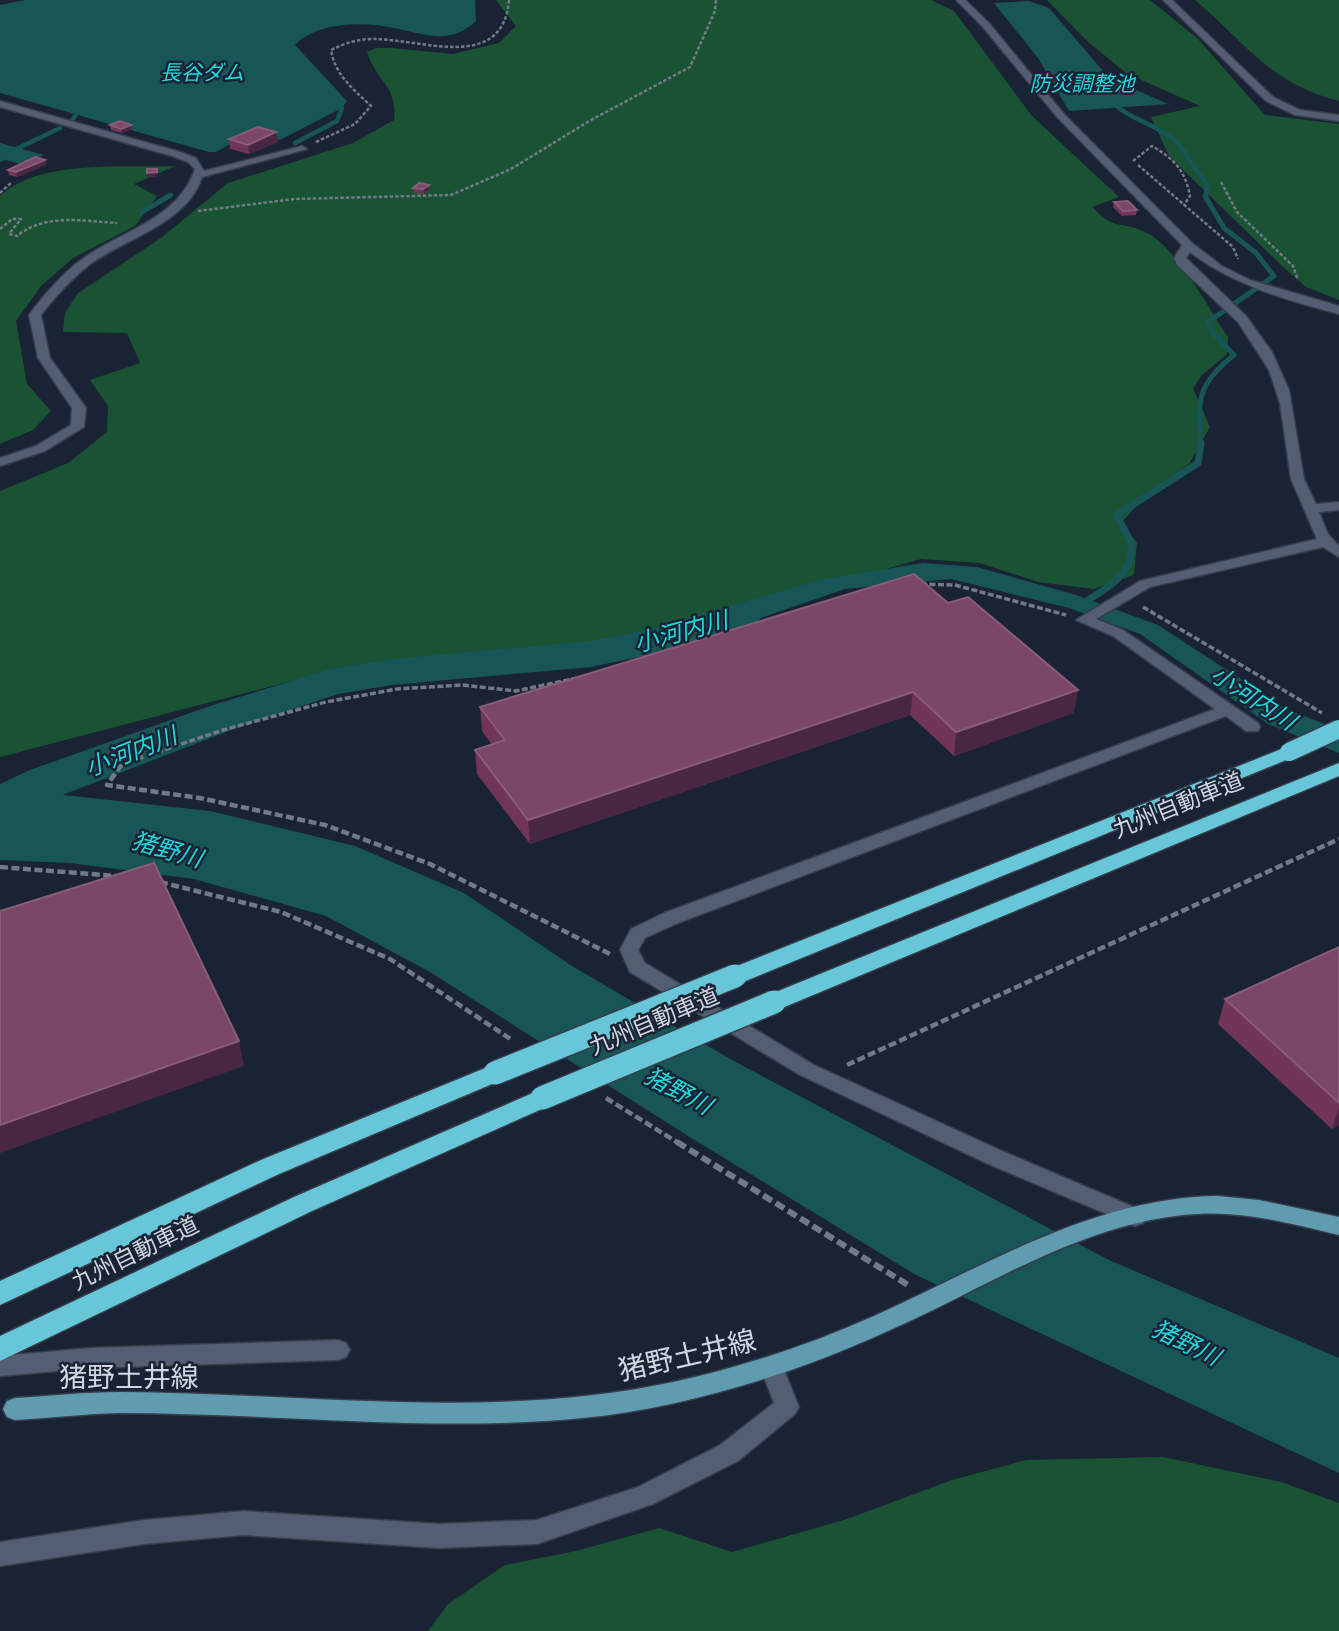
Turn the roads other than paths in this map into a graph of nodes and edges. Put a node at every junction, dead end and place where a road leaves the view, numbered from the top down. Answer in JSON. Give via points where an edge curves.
{"nodes":[{"id":1,"x":960,"y":0,"type":"edge"},
{"id":2,"x":1167,"y":0,"type":"edge"},
{"id":3,"x":0,"y":104,"type":"edge"},
{"id":4,"x":1339,"y":118,"type":"edge"},
{"id":5,"x":302,"y":149,"type":"road end"},
{"id":6,"x":199,"y":175,"type":"junction"},
{"id":7,"x":1188,"y":245,"type":"junction"},
{"id":8,"x":1339,"y":310,"type":"edge"},
{"id":9,"x":0,"y":461,"type":"edge"},
{"id":10,"x":1339,"y":506,"type":"edge"},
{"id":11,"x":1311,"y":509,"type":"junction"},
{"id":12,"x":1325,"y":542,"type":"junction"},
{"id":13,"x":1339,"y":553,"type":"edge"},
{"id":14,"x":1224,"y":710,"type":"junction"},
{"id":15,"x":1252,"y":727,"type":"dead end"},
{"id":16,"x":1339,"y":729,"type":"edge"},
{"id":17,"x":1337,"y":770,"type":"edge"},
{"id":18,"x":1135,"y":1217,"type":"junction"},
{"id":19,"x":1339,"y":1226,"type":"edge"},
{"id":20,"x":0,"y":1294,"type":"edge"},
{"id":21,"x":0,"y":1349,"type":"edge"},
{"id":22,"x":338,"y":1350,"type":"dead end"},
{"id":23,"x":0,"y":1366,"type":"edge"},
{"id":24,"x":772,"y":1367,"type":"junction"},
{"id":25,"x":15,"y":1409,"type":"dead end"},
{"id":26,"x":0,"y":1554,"type":"edge"}],
"edges":[{"from":1,"to":7,"type":"street","via":[[1061,116]]},
{"from":2,"to":4,"type":"street","via":[[1219,48],[1261,96],[1290,111]]},
{"from":3,"to":6,"type":"street","via":[[176,154],[197,164]]},
{"from":5,"to":6,"type":"street"},
{"from":6,"to":9,"type":"street","via":[[188,194],[147,228],[93,257],[58,285],[35,315],[44,358],[79,408],[77,427],[55,443]]},
{"from":7,"to":8,"type":"street","via":[[1217,268],[1241,279]]},
{"from":7,"to":11,"type":"street","via":[[1181,263],[1226,299],[1263,344],[1283,390],[1301,491]]},
{"from":10,"to":11,"type":"street"},
{"from":11,"to":12,"type":"street"},
{"from":12,"to":13,"type":"street"},
{"from":12,"to":14,"type":"street","via":[[1145,583],[1084,620],[1118,633]]},
{"from":14,"to":15,"type":"street"},
{"from":14,"to":18,"type":"street","via":[[671,918],[638,934],[629,950],[637,967],[773,1052],[994,1157]]},
{"from":16,"to":20,"type":"highway","name":"九州自動車道","bridge":true,"via":[[270,1167]]},
{"from":17,"to":21,"type":"highway","name":"九州自動車道","bridge":true,"via":[[542,1098],[303,1203]]},
{"from":18,"to":19,"type":"main road","name":"猪野土井線","via":[[1179,1207],[1226,1205]]},
{"from":18,"to":24,"type":"main road","name":"猪野土井線","via":[[1103,1224]]},
{"from":22,"to":23,"type":"street","via":[[91,1358]]},
{"from":24,"to":25,"type":"main road","name":"猪野土井線","via":[[648,1398],[553,1410],[437,1412],[128,1403]]},
{"from":24,"to":26,"type":"street","via":[[786,1407],[729,1453],[644,1496],[537,1532],[439,1536],[244,1524],[144,1532]]}]}
